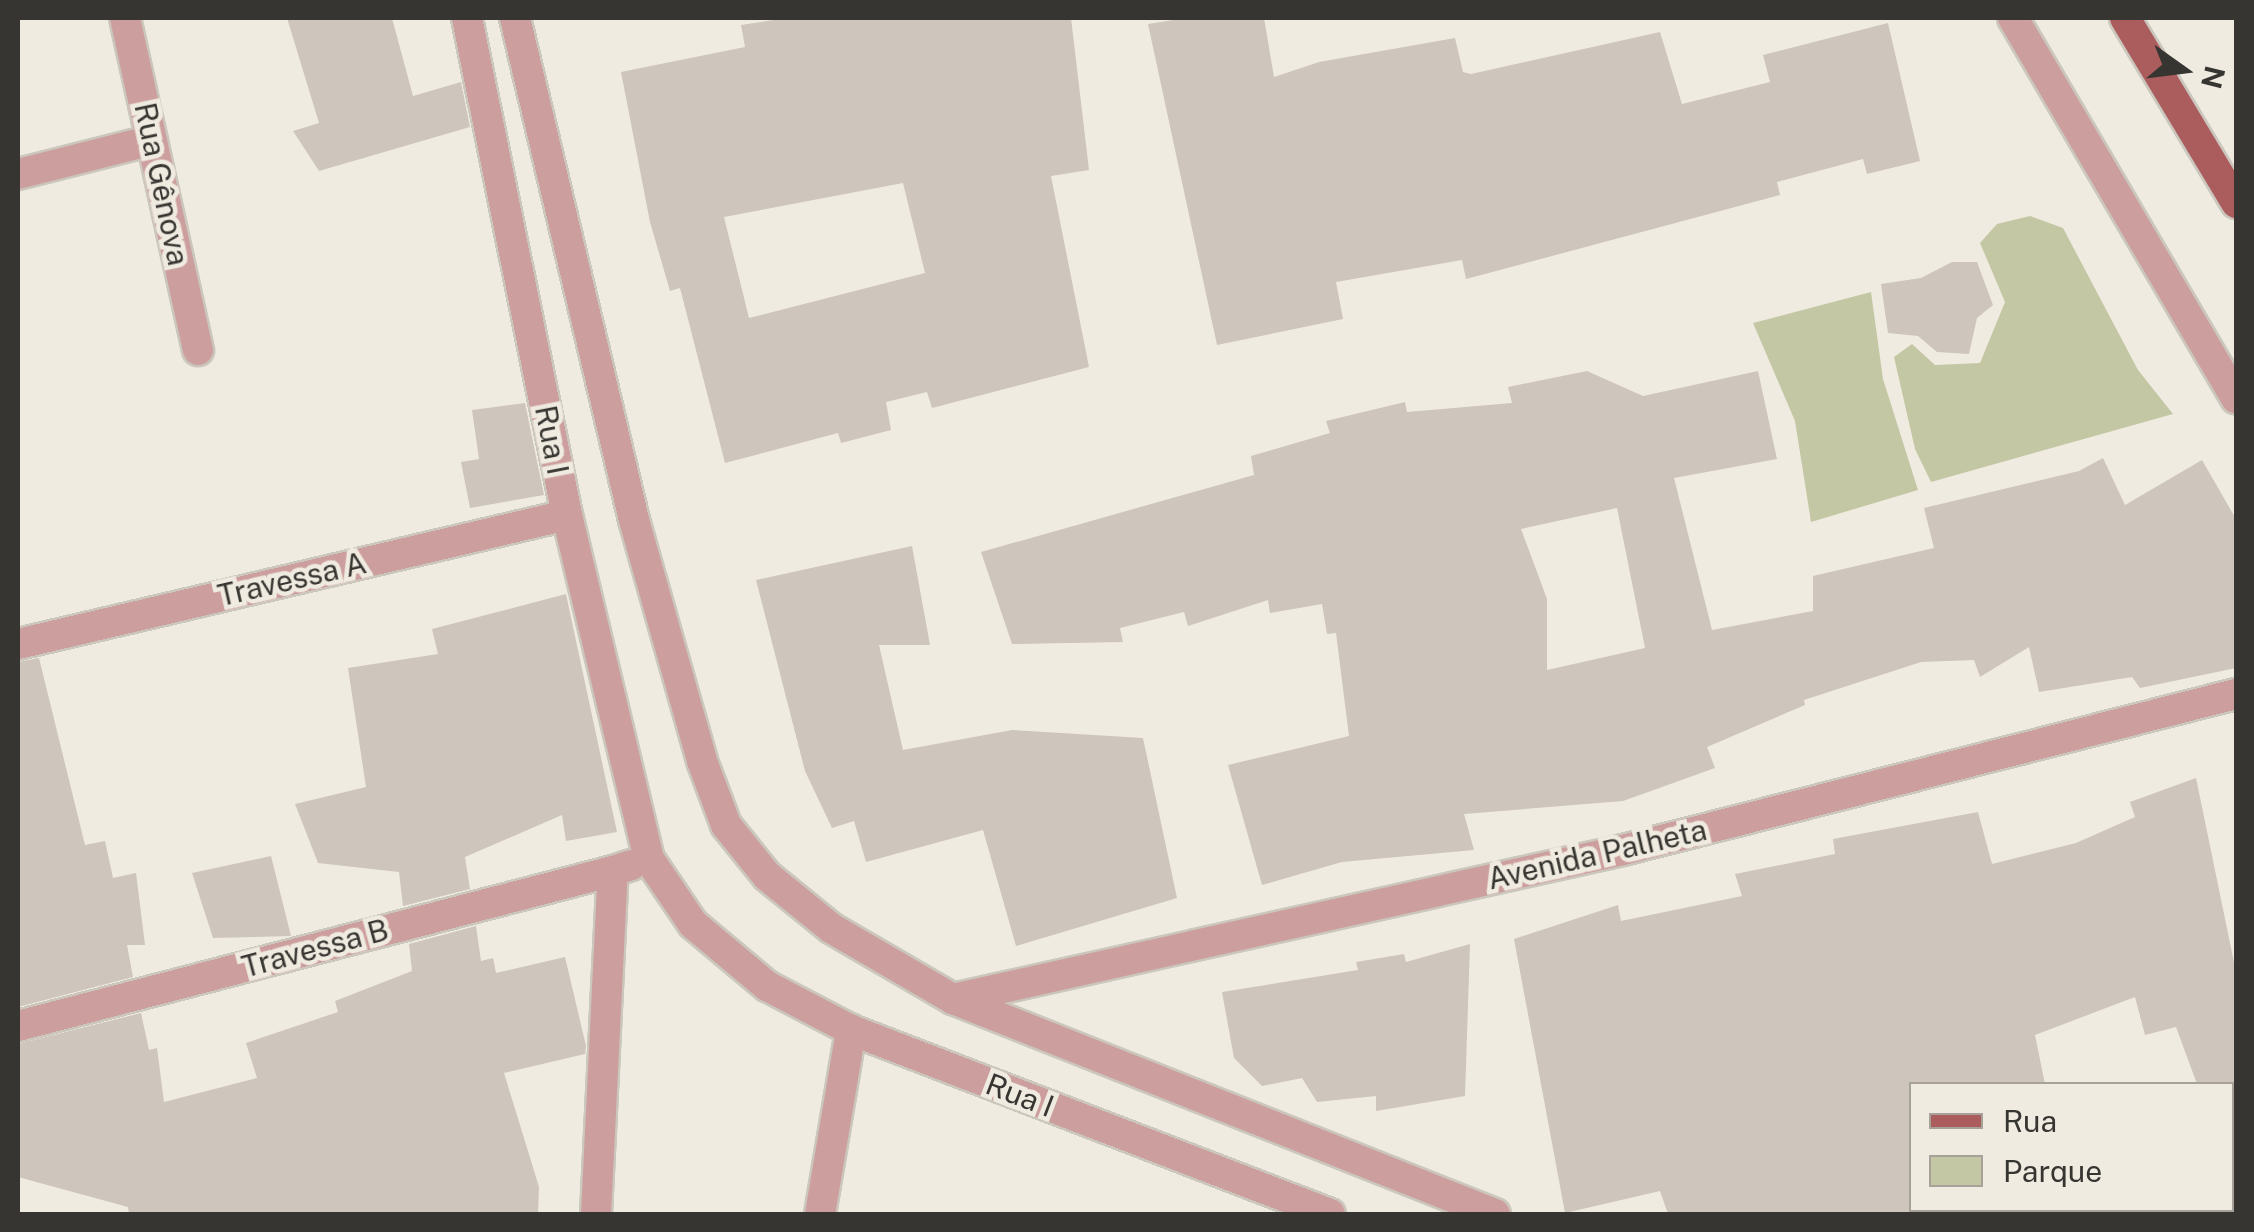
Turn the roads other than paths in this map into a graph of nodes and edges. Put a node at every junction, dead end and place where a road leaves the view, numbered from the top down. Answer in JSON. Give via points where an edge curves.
{"nodes":[{"id":1,"x":125,"y":18,"type":"edge"},
{"id":2,"x":468,"y":18,"type":"edge"},
{"id":3,"x":515,"y":18,"type":"edge"},
{"id":4,"x":2013,"y":18,"type":"edge"},
{"id":5,"x":2125,"y":18,"type":"edge"},
{"id":6,"x":152,"y":140,"type":"junction"},
{"id":7,"x":18,"y":174,"type":"edge"},
{"id":8,"x":2236,"y":203,"type":"edge"},
{"id":9,"x":198,"y":350,"type":"dead end"},
{"id":10,"x":2236,"y":398,"type":"edge"},
{"id":11,"x":566,"y":514,"type":"junction"},
{"id":12,"x":18,"y":644,"type":"edge"},
{"id":13,"x":2236,"y":694,"type":"edge"},
{"id":14,"x":648,"y":859,"type":"junction"},
{"id":15,"x":613,"y":871,"type":"junction"},
{"id":16,"x":953,"y":999,"type":"junction"},
{"id":17,"x":18,"y":1026,"type":"edge"},
{"id":18,"x":851,"y":1030,"type":"junction"},
{"id":19,"x":596,"y":1214,"type":"edge"},
{"id":20,"x":820,"y":1214,"type":"edge"},
{"id":21,"x":1330,"y":1214,"type":"edge"},
{"id":22,"x":1495,"y":1214,"type":"edge"}],
"edges":[{"from":1,"to":6,"type":"street","name":"Rua Gênova"},
{"from":2,"to":11,"type":"street","name":"Rua I"},
{"from":3,"to":16,"type":"street","via":[[634,520],[726,825],[767,876],[831,928]]},
{"from":4,"to":10,"type":"street"},
{"from":5,"to":8,"type":"main road"},
{"from":6,"to":7,"type":"street"},
{"from":6,"to":9,"type":"street","name":"Rua Gênova"},
{"from":11,"to":12,"type":"street","name":"Travessa A"},
{"from":11,"to":14,"type":"street","name":"Rua I"},
{"from":13,"to":16,"type":"street","name":"Avenida Palheta","via":[[1623,850]]},
{"from":14,"to":15,"type":"street"},
{"from":14,"to":18,"type":"street","name":"Rua I","via":[[693,924],[767,986]]},
{"from":15,"to":17,"type":"street","name":"Travessa B"},
{"from":15,"to":19,"type":"street"},
{"from":16,"to":22,"type":"street"},
{"from":18,"to":20,"type":"street"},
{"from":18,"to":21,"type":"street","name":"Rua I"}]}
